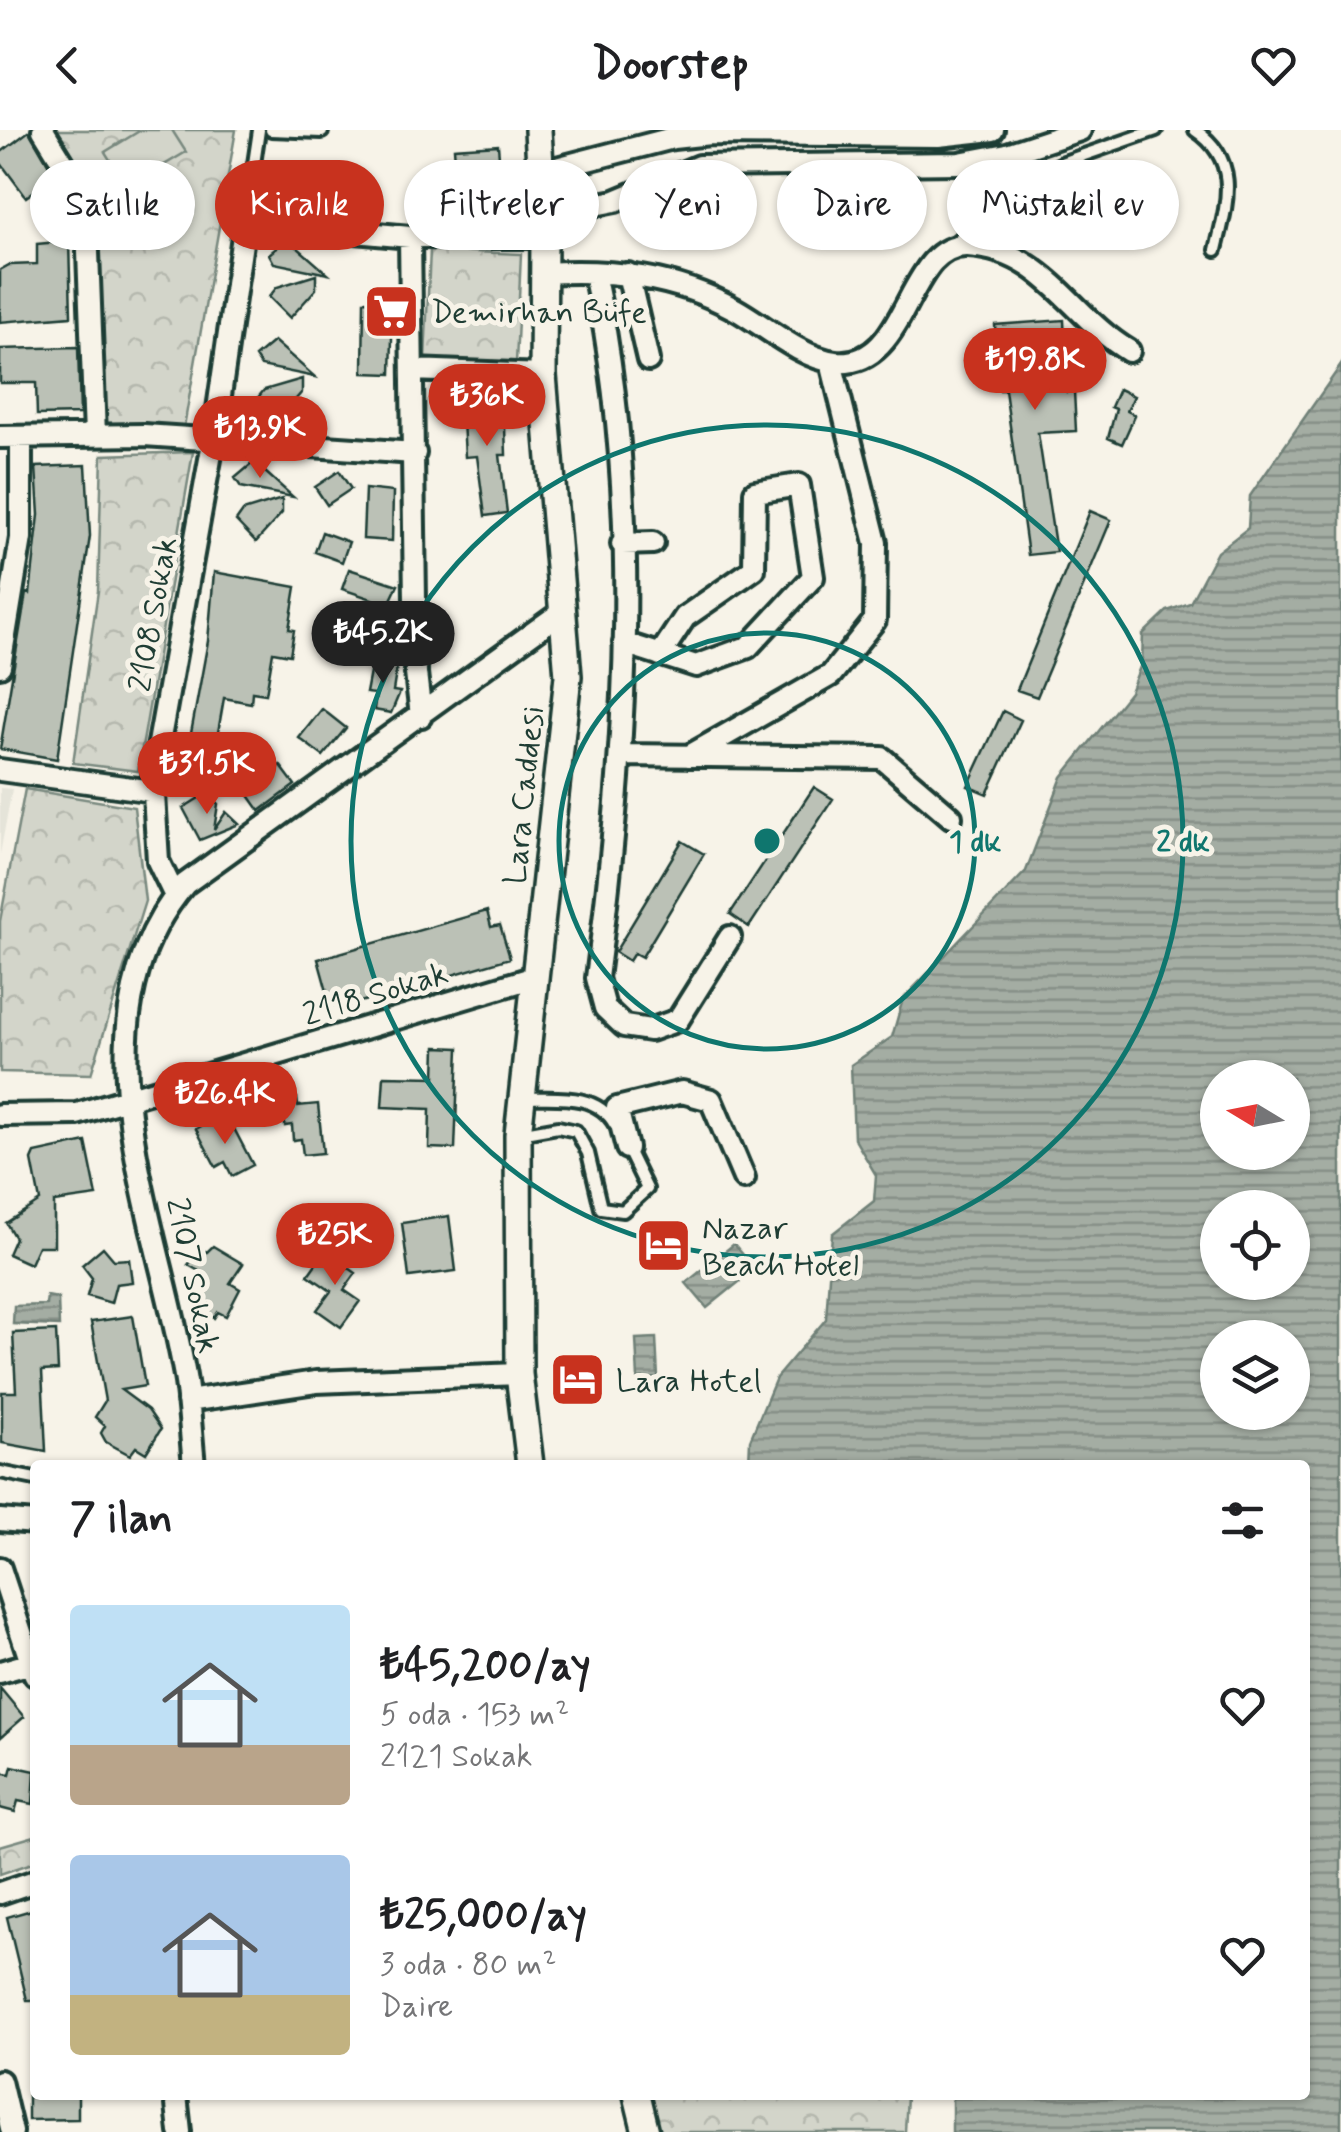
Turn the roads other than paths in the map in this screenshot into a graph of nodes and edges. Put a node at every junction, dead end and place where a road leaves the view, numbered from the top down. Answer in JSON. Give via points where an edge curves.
{"nodes":[{"id":1,"x":44,"y":130,"type":"edge"},
{"id":2,"x":258,"y":130,"type":"edge"},
{"id":3,"x":271,"y":130,"type":"edge"},
{"id":4,"x":538,"y":130,"type":"edge"},
{"id":5,"x":993,"y":130,"type":"edge"},
{"id":6,"x":1080,"y":130,"type":"edge"},
{"id":7,"x":1156,"y":130,"type":"edge"},
{"id":8,"x":1195,"y":130,"type":"edge"},
{"id":9,"x":322,"y":132,"type":"edge"},
{"id":10,"x":636,"y":139,"type":"edge"},
{"id":11,"x":254,"y":160,"type":"edge"},
{"id":12,"x":541,"y":160,"type":"edge"},
{"id":13,"x":576,"y":160,"type":"edge"},
{"id":14,"x":599,"y":207,"type":"edge"},
{"id":15,"x":241,"y":250,"type":"edge"},
{"id":16,"x":410,"y":250,"type":"edge"},
{"id":17,"x":544,"y":250,"type":"edge"},
{"id":18,"x":946,"y":250,"type":"junction"},
{"id":19,"x":1216,"y":250,"type":"dead end"},
{"id":20,"x":594,"y":272,"type":"junction"},
{"id":21,"x":544,"y":273,"type":"junction"},
{"id":22,"x":628,"y":274,"type":"junction"},
{"id":23,"x":1129,"y":351,"type":"dead end"},
{"id":24,"x":648,"y":360,"type":"dead end"},
{"id":25,"x":831,"y":362,"type":"junction"},
{"id":26,"x":412,"y":370,"type":"junction"},
{"id":27,"x":543,"y":375,"type":"junction"},
{"id":28,"x":95,"y":435,"type":"junction"},
{"id":29,"x":11,"y":437,"type":"edge"},
{"id":30,"x":214,"y":438,"type":"junction"},
{"id":31,"x":415,"y":453,"type":"junction"},
{"id":32,"x":652,"y":543,"type":"dead end"},
{"id":33,"x":622,"y":544,"type":"junction"},
{"id":34,"x":563,"y":611,"type":"junction"},
{"id":35,"x":624,"y":644,"type":"junction"},
{"id":36,"x":660,"y":655,"type":"junction"},
{"id":37,"x":0,"y":666,"type":"edge"},
{"id":38,"x":421,"y":716,"type":"junction"},
{"id":39,"x":623,"y":755,"type":"junction"},
{"id":40,"x":689,"y":756,"type":"junction"},
{"id":41,"x":0,"y":770,"type":"edge"},
{"id":42,"x":153,"y":791,"type":"junction"},
{"id":43,"x":951,"y":817,"type":"dead end"},
{"id":44,"x":175,"y":896,"type":"junction"},
{"id":45,"x":730,"y":937,"type":"dead end"},
{"id":46,"x":535,"y":977,"type":"junction"},
{"id":47,"x":127,"y":1098,"type":"junction"},
{"id":48,"x":521,"y":1098,"type":"junction"},
{"id":49,"x":0,"y":1116,"type":"edge"},
{"id":50,"x":518,"y":1134,"type":"junction"},
{"id":51,"x":627,"y":1148,"type":"junction"},
{"id":52,"x":744,"y":1178,"type":"dead end"},
{"id":53,"x":519,"y":1374,"type":"junction"},
{"id":54,"x":188,"y":1401,"type":"junction"},
{"id":55,"x":194,"y":1460,"type":"edge"},
{"id":56,"x":529,"y":1460,"type":"edge"},
{"id":57,"x":0,"y":1472,"type":"edge"},
{"id":58,"x":30,"y":1478,"type":"edge"},
{"id":59,"x":0,"y":1520,"type":"edge"},
{"id":60,"x":30,"y":1522,"type":"edge"},
{"id":61,"x":0,"y":1568,"type":"edge"},
{"id":62,"x":30,"y":1654,"type":"edge"},
{"id":63,"x":30,"y":1667,"type":"edge"},
{"id":64,"x":0,"y":1672,"type":"edge"},
{"id":65,"x":30,"y":1883,"type":"edge"},
{"id":66,"x":0,"y":1893,"type":"edge"},
{"id":67,"x":0,"y":2081,"type":"edge"},
{"id":68,"x":177,"y":2100,"type":"edge"},
{"id":69,"x":638,"y":2100,"type":"edge"},
{"id":70,"x":12,"y":2132,"type":"edge"},
{"id":71,"x":180,"y":2132,"type":"edge"},
{"id":72,"x":646,"y":2132,"type":"edge"}],
"edges":[{"from":1,"to":28,"type":"street","via":[[86,200]]},
{"from":2,"to":11,"type":"lane"},
{"from":3,"to":9,"type":"lane"},
{"from":4,"to":12,"type":"street","name":"Lara Caddesi"},
{"from":5,"to":10,"type":"street"},
{"from":6,"to":14,"type":"street","via":[[959,163],[699,166]]},
{"from":7,"to":18,"type":"lane","via":[[1018,186]]},
{"from":8,"to":19,"type":"lane","via":[[1212,141],[1230,182]]},
{"from":10,"to":13,"type":"street"},
{"from":15,"to":30,"type":"street","name":"2108 Sokak"},
{"from":16,"to":26,"type":"street"},
{"from":17,"to":21,"type":"street","name":"Lara Caddesi"},
{"from":18,"to":23,"type":"street","via":[[967,245],[1047,275],[1100,334]]},
{"from":18,"to":25,"type":"street","via":[[871,355]]},
{"from":20,"to":21,"type":"street"},
{"from":20,"to":22,"type":"street"},
{"from":20,"to":33,"type":"street","via":[[614,363]]},
{"from":21,"to":27,"type":"street","name":"Lara Caddesi"},
{"from":22,"to":24,"type":"street"},
{"from":22,"to":25,"type":"street","via":[[681,284]]},
{"from":25,"to":40,"type":"street","via":[[876,543],[875,620],[830,675]]},
{"from":26,"to":27,"type":"street"},
{"from":26,"to":31,"type":"street"},
{"from":27,"to":34,"type":"street","name":"Lara Caddesi"},
{"from":28,"to":29,"type":"street"},
{"from":28,"to":30,"type":"street"},
{"from":29,"to":37,"type":"street","via":[[20,538]]},
{"from":30,"to":31,"type":"street"},
{"from":30,"to":42,"type":"street","name":"2108 Sokak"},
{"from":31,"to":38,"type":"street"},
{"from":32,"to":33,"type":"street"},
{"from":33,"to":35,"type":"street"},
{"from":34,"to":38,"type":"street"},
{"from":34,"to":46,"type":"street","name":"Lara Caddesi","via":[[568,676]]},
{"from":35,"to":36,"type":"street"},
{"from":35,"to":39,"type":"street"},
{"from":36,"to":36,"type":"street","via":[[696,666],[748,647],[813,577],[799,486],[756,492],[754,569],[684,617]]},
{"from":38,"to":44,"type":"street"},
{"from":39,"to":40,"type":"street"},
{"from":39,"to":45,"type":"street","via":[[597,978],[605,1008],[624,1026],[650,1030],[678,1020]]},
{"from":40,"to":43,"type":"street","via":[[882,758]]},
{"from":41,"to":42,"type":"street"},
{"from":42,"to":44,"type":"street","name":"2108 Sokak","via":[[158,861]]},
{"from":44,"to":47,"type":"street","via":[[130,1008]]},
{"from":46,"to":47,"type":"street","name":"2118 Sokak"},
{"from":46,"to":48,"type":"street","name":"Lara Caddesi"},
{"from":47,"to":49,"type":"street","name":"2118 Sokak","via":[[76,1114]]},
{"from":47,"to":54,"type":"street","name":"2107 Sokak"},
{"from":48,"to":50,"type":"street","name":"Lara Caddesi"},
{"from":48,"to":51,"type":"lane","via":[[578,1098],[606,1110]]},
{"from":50,"to":51,"type":"lane","via":[[576,1131],[601,1208],[622,1210],[647,1189]]},
{"from":50,"to":53,"type":"street","name":"Lara Caddesi"},
{"from":51,"to":52,"type":"street","via":[[617,1108],[682,1092],[711,1100]]},
{"from":53,"to":54,"type":"street","via":[[316,1382]]},
{"from":53,"to":56,"type":"street","name":"Lara Caddesi"},
{"from":54,"to":55,"type":"street","name":"2107 Sokak"},
{"from":57,"to":58,"type":"lane"},
{"from":59,"to":60,"type":"street"},
{"from":61,"to":62,"type":"street"},
{"from":63,"to":64,"type":"street"},
{"from":65,"to":66,"type":"street"},
{"from":67,"to":70,"type":"street"},
{"from":68,"to":71,"type":"street"},
{"from":69,"to":72,"type":"street"}]}
